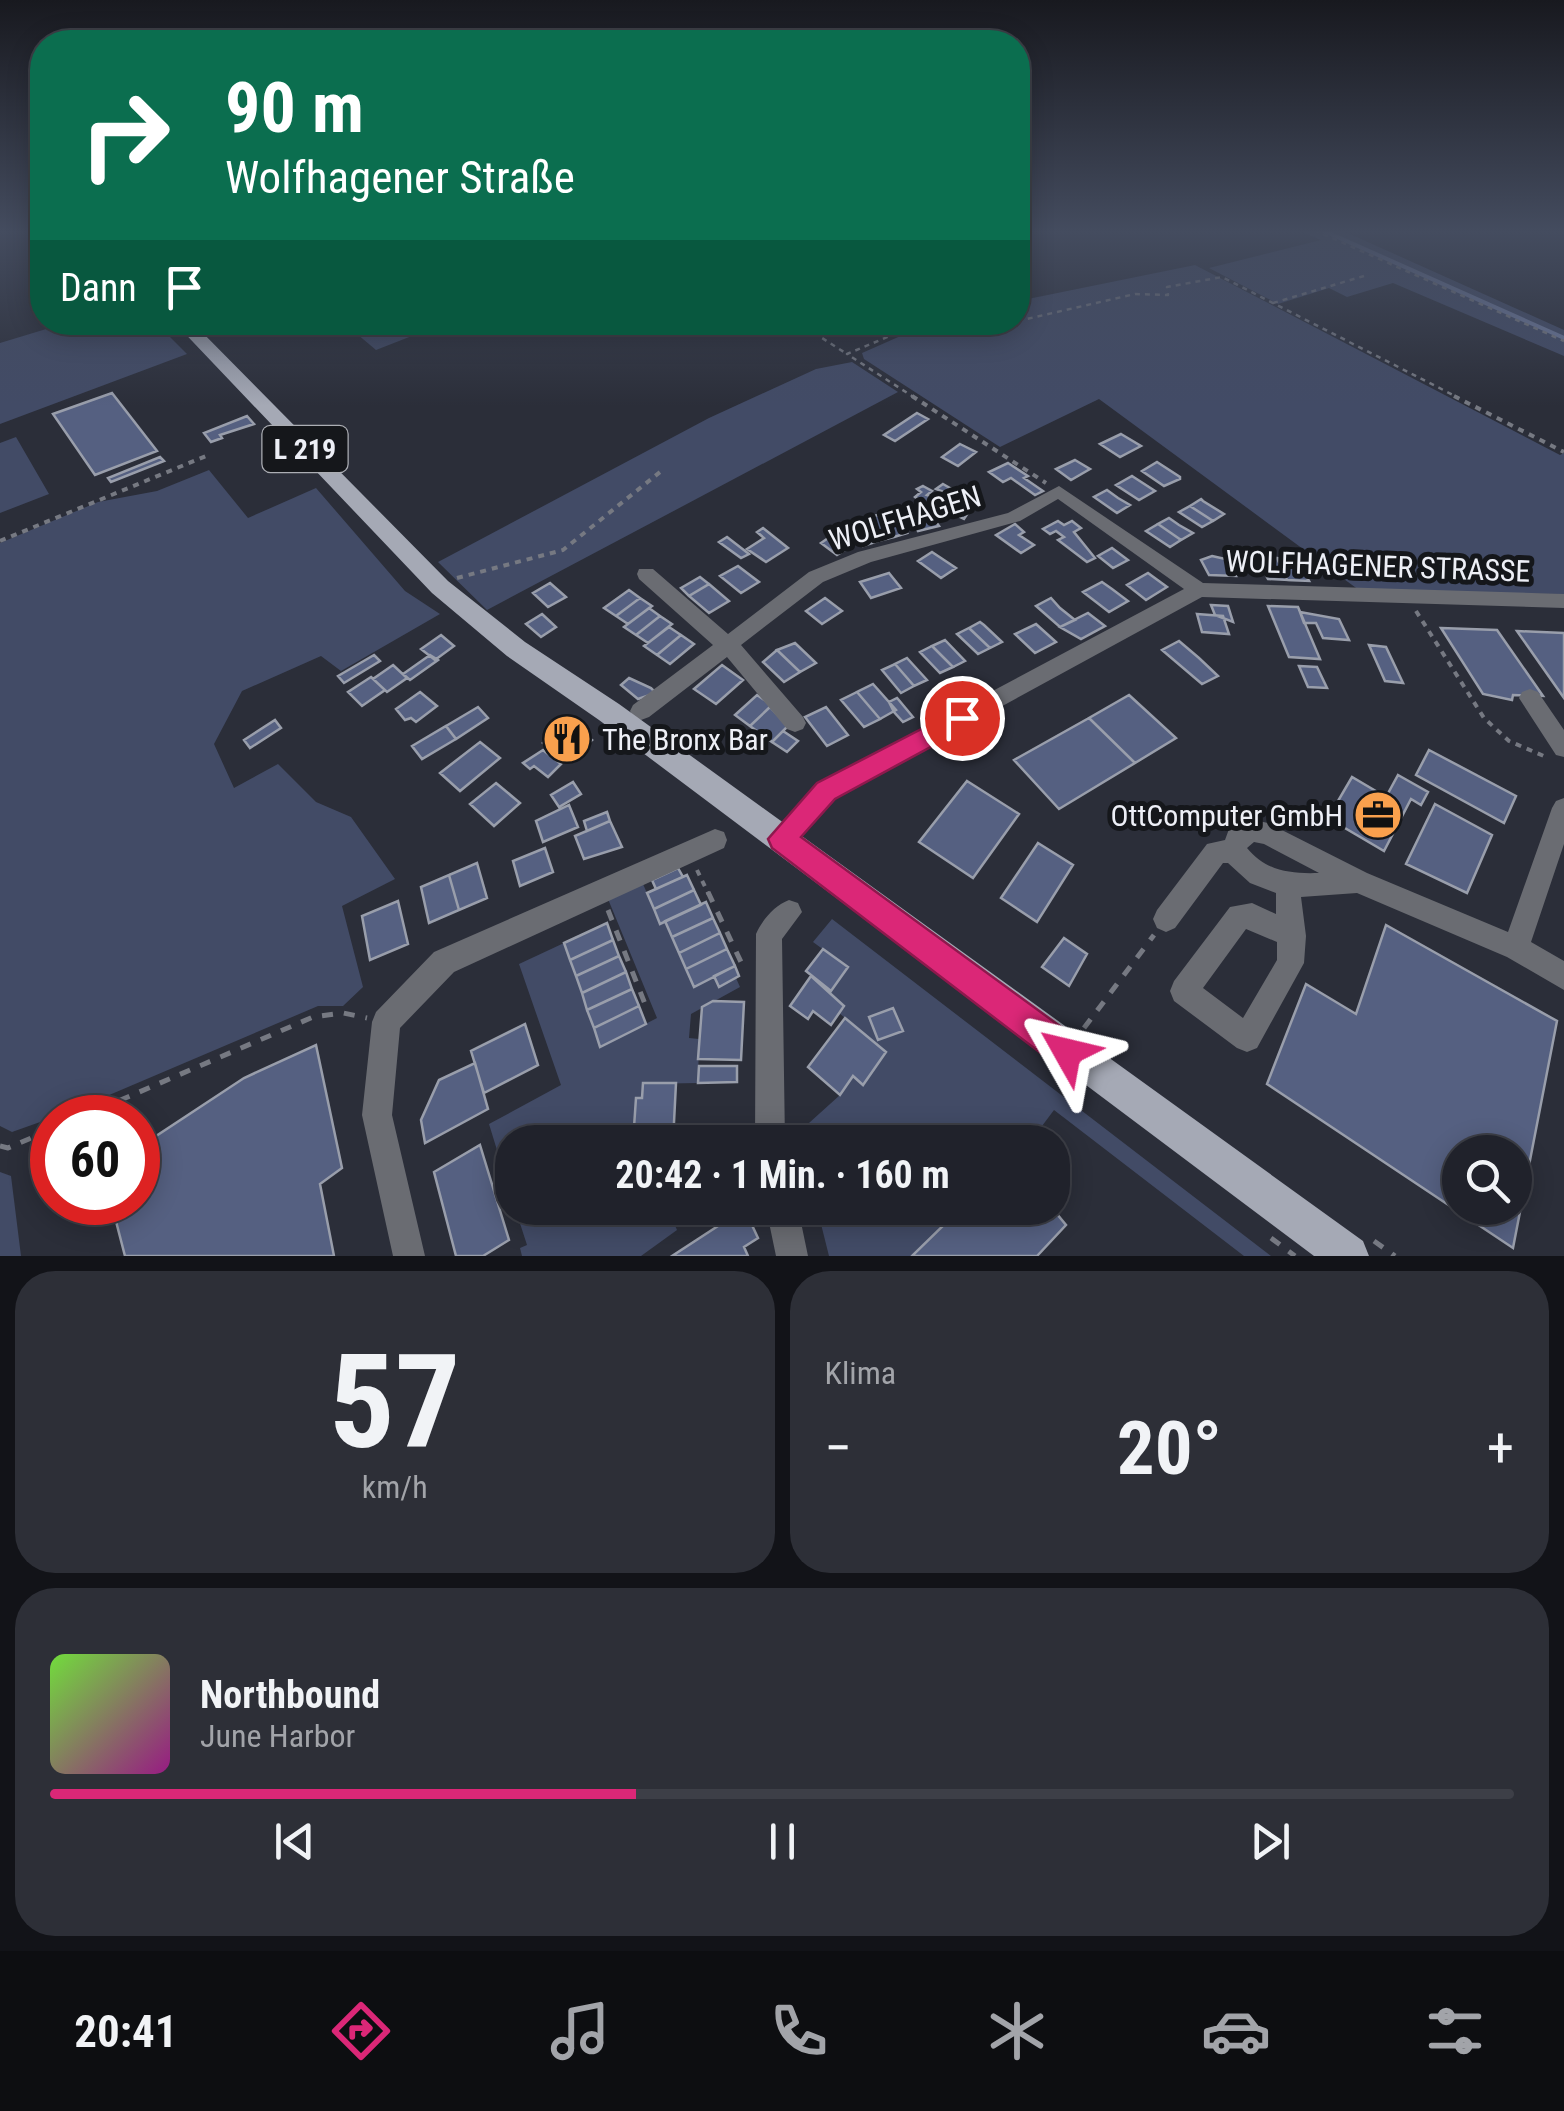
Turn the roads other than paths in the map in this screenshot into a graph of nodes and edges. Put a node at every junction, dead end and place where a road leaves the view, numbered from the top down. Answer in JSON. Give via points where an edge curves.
{"nodes":[{"id":1,"x":195,"y":335,"type":"edge"},
{"id":2,"x":646,"y":574,"type":"dead end"},
{"id":3,"x":1199,"y":590,"type":"junction"},
{"id":4,"x":1564,"y":601,"type":"edge"},
{"id":5,"x":725,"y":645,"type":"junction"},
{"id":6,"x":1530,"y":698,"type":"dead end"},
{"id":7,"x":641,"y":710,"type":"dead end"},
{"id":8,"x":795,"y":723,"type":"dead end"},
{"id":9,"x":1557,"y":754,"type":"edge"},
{"id":10,"x":1564,"y":808,"type":"edge"},
{"id":11,"x":782,"y":839,"type":"junction"},
{"id":12,"x":716,"y":840,"type":"dead end"},
{"id":13,"x":1234,"y":851,"type":"junction"},
{"id":14,"x":1358,"y":881,"type":"junction"},
{"id":15,"x":1288,"y":883,"type":"junction"},
{"id":16,"x":789,"y":912,"type":"dead end"},
{"id":17,"x":1166,"y":919,"type":"road end"},
{"id":18,"x":1293,"y":936,"type":"junction"},
{"id":19,"x":1516,"y":948,"type":"junction"},
{"id":20,"x":1564,"y":976,"type":"edge"},
{"id":21,"x":770,"y":1125,"type":"edge"},
{"id":22,"x":786,"y":1225,"type":"edge"},
{"id":23,"x":409,"y":1256,"type":"edge"},
{"id":24,"x":792,"y":1256,"type":"edge"},
{"id":25,"x":1348,"y":1256,"type":"edge"}],
"edges":[{"from":1,"to":11,"type":"main road","number":"L 219","via":[[440,586]]},
{"from":2,"to":5,"type":"street"},
{"from":3,"to":4,"type":"street","name":"WOLFHAGENER STRASSE"},
{"from":3,"to":5,"type":"street","name":"WOLFHAGEN","via":[[1059,491],[1014,517],[865,556],[816,577]]},
{"from":3,"to":11,"type":"street","name":"WOLFHAGENER STRASSE","via":[[826,791]]},
{"from":5,"to":7,"type":"street","name":"WOLFHAGEN"},
{"from":5,"to":8,"type":"street"},
{"from":6,"to":9,"type":"street"},
{"from":10,"to":19,"type":"street"},
{"from":11,"to":25,"type":"main road","number":"L 219"},
{"from":12,"to":23,"type":"street","via":[[444,962],[386,1022],[377,1115]]},
{"from":13,"to":14,"type":"street","via":[[1238,837],[1268,834]]},
{"from":13,"to":15,"type":"street","via":[[1263,880]]},
{"from":13,"to":17,"type":"street","via":[[1216,852]]},
{"from":14,"to":15,"type":"street"},
{"from":14,"to":19,"type":"street"},
{"from":15,"to":18,"type":"street"},
{"from":16,"to":21,"type":"street","via":[[769,934]]},
{"from":18,"to":18,"type":"street","via":[[1291,964],[1248,1038],[1184,992],[1239,916]]},
{"from":19,"to":20,"type":"street"},
{"from":22,"to":24,"type":"street"}]}
